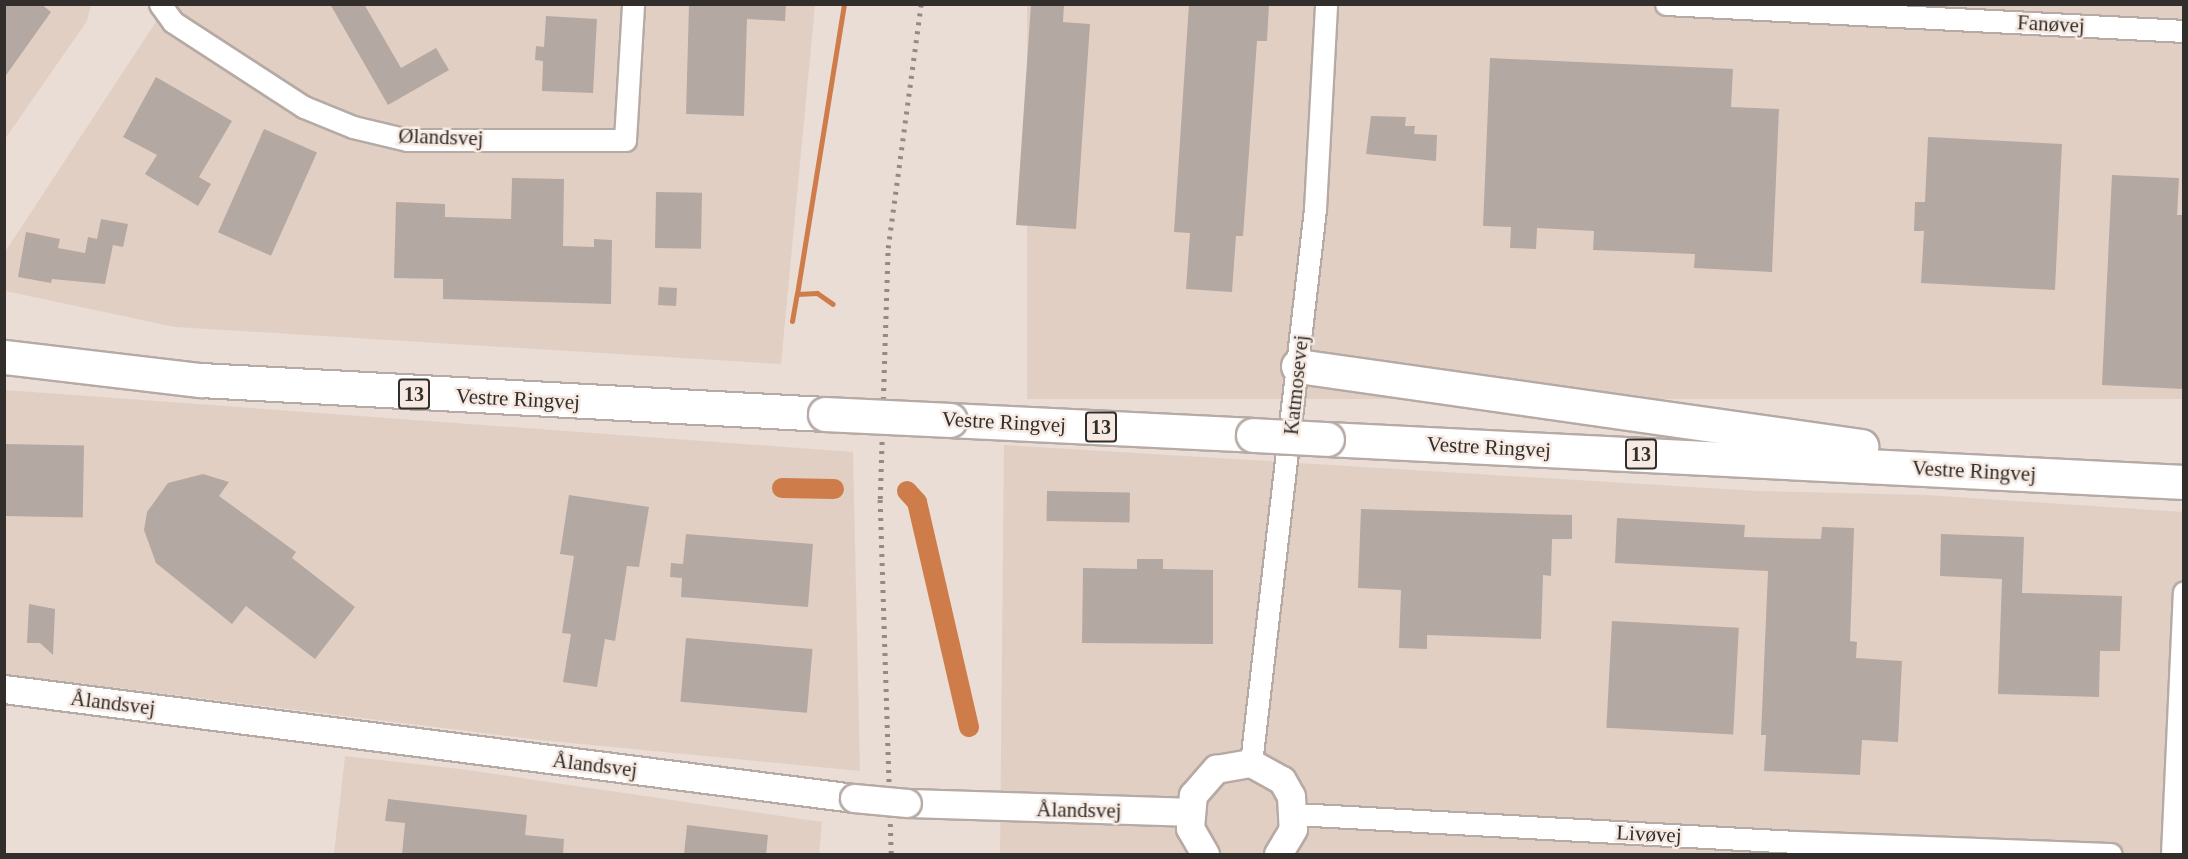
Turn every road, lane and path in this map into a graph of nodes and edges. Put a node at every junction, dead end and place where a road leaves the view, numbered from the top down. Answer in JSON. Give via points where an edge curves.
{"nodes":[{"id":1,"x":160,"y":4,"type":"edge"},
{"id":2,"x":633,"y":4,"type":"edge"},
{"id":3,"x":1326,"y":4,"type":"edge"},
{"id":4,"x":1666,"y":4,"type":"edge"},
{"id":5,"x":2184,"y":31,"type":"edge"},
{"id":6,"x":4,"y":357,"type":"edge"},
{"id":7,"x":1298,"y":366,"type":"junction"},
{"id":8,"x":1956,"y":470,"type":"junction"},
{"id":9,"x":2184,"y":482,"type":"edge"},
{"id":10,"x":2184,"y":592,"type":"edge"},
{"id":11,"x":4,"y":689,"type":"edge"},
{"id":12,"x":1251,"y":763,"type":"junction"},
{"id":13,"x":1189,"y":812,"type":"junction"},
{"id":14,"x":1295,"y":814,"type":"junction"},
{"id":15,"x":1205,"y":855,"type":"edge"},
{"id":16,"x":1278,"y":855,"type":"edge"},
{"id":17,"x":2111,"y":855,"type":"edge"},
{"id":18,"x":2172,"y":855,"type":"edge"}],
"edges":[{"from":1,"to":2,"type":"street","name":"Ølandsvej","via":[[173,22],[304,107],[353,127],[407,140],[625,140]]},
{"from":3,"to":7,"type":"street","name":"Katmosevej","via":[[1315,209]]},
{"from":4,"to":5,"type":"street","name":"Fanøvej"},
{"from":6,"to":8,"type":"main road","name":"Vestre Ringvej","number":"13","bridge":true,"via":[[201,380]]},
{"from":7,"to":8,"type":"main road","via":[[1903,453]]},
{"from":7,"to":12,"type":"street","name":"Katmosevej"},
{"from":8,"to":9,"type":"main road","name":"Vestre Ringvej","number":"13"},
{"from":10,"to":18,"type":"street"},
{"from":11,"to":13,"type":"street","name":"Ålandsvej","bridge":true,"via":[[854,798]]},
{"from":12,"to":13,"type":"street","via":[[1233,763],[1209,775],[1193,795]]},
{"from":12,"to":14,"type":"street","via":[[1282,780]]},
{"from":13,"to":15,"type":"street","via":[[1190,828]]},
{"from":14,"to":16,"type":"street","via":[[1293,829]]},
{"from":14,"to":17,"type":"street","name":"Livøvej"}]}
